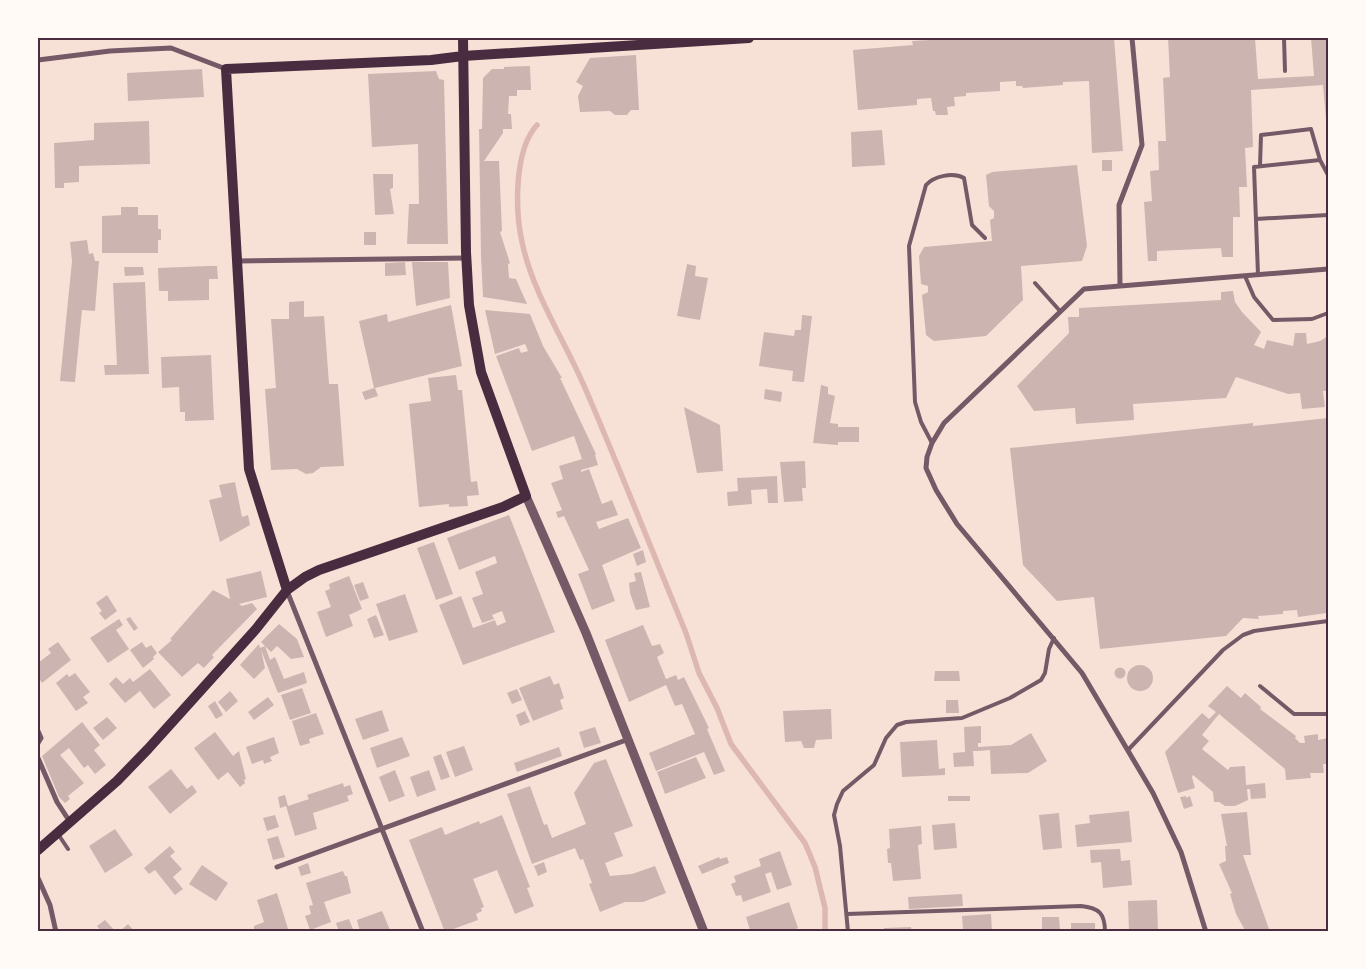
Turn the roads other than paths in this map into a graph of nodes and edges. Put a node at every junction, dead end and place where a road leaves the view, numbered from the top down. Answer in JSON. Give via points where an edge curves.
{"nodes":[{"id":1,"x":463,"y":38,"type":"edge"},
{"id":2,"x":749,"y":38,"type":"edge"},
{"id":3,"x":1132,"y":38,"type":"edge"},
{"id":4,"x":1284,"y":38,"type":"edge"},
{"id":5,"x":463,"y":56,"type":"junction"},
{"id":6,"x":38,"y":60,"type":"edge"},
{"id":7,"x":226,"y":69,"type":"junction"},
{"id":8,"x":1286,"y":72,"type":"dead end"},
{"id":9,"x":1320,"y":160,"type":"junction"},
{"id":10,"x":1260,"y":166,"type":"junction"},
{"id":11,"x":1328,"y":175,"type":"edge"},
{"id":12,"x":1328,"y":215,"type":"edge"},
{"id":13,"x":1256,"y":219,"type":"junction"},
{"id":14,"x":985,"y":238,"type":"dead end"},
{"id":15,"x":466,"y":258,"type":"junction"},
{"id":16,"x":237,"y":261,"type":"junction"},
{"id":17,"x":1328,"y":269,"type":"edge"},
{"id":18,"x":1258,"y":275,"type":"junction"},
{"id":19,"x":1245,"y":276,"type":"junction"},
{"id":20,"x":1035,"y":283,"type":"dead end"},
{"id":21,"x":1120,"y":285,"type":"junction"},
{"id":22,"x":1060,"y":311,"type":"junction"},
{"id":23,"x":1328,"y":312,"type":"edge"},
{"id":24,"x":932,"y":442,"type":"junction"},
{"id":25,"x":526,"y":496,"type":"junction"},
{"id":26,"x":287,"y":590,"type":"junction"},
{"id":27,"x":1328,"y":621,"type":"edge"},
{"id":28,"x":1054,"y":638,"type":"junction"},
{"id":29,"x":1260,"y":686,"type":"dead end"},
{"id":30,"x":1328,"y":714,"type":"edge"},
{"id":31,"x":38,"y":731,"type":"edge"},
{"id":32,"x":630,"y":739,"type":"junction"},
{"id":33,"x":38,"y":743,"type":"edge"},
{"id":34,"x":1128,"y":750,"type":"junction"},
{"id":35,"x":38,"y":758,"type":"edge"},
{"id":36,"x":70,"y":822,"type":"junction"},
{"id":37,"x":383,"y":828,"type":"junction"},
{"id":38,"x":57,"y":833,"type":"junction"},
{"id":39,"x":68,"y":849,"type":"dead end"},
{"id":40,"x":38,"y":850,"type":"edge"},
{"id":41,"x":276,"y":867,"type":"dead end"},
{"id":42,"x":38,"y":878,"type":"edge"},
{"id":43,"x":847,"y":914,"type":"junction"},
{"id":44,"x":56,"y":932,"type":"edge"},
{"id":45,"x":424,"y":932,"type":"edge"},
{"id":46,"x":704,"y":932,"type":"edge"},
{"id":47,"x":848,"y":932,"type":"edge"},
{"id":48,"x":1105,"y":932,"type":"edge"},
{"id":49,"x":1206,"y":932,"type":"edge"}],
"edges":[{"from":1,"to":5,"type":"main road"},
{"from":2,"to":5,"type":"main road"},
{"from":3,"to":21,"type":"street","via":[[1142,145],[1119,205]]},
{"from":4,"to":8,"type":"lane"},
{"from":5,"to":7,"type":"main road"},
{"from":5,"to":15,"type":"main road"},
{"from":6,"to":7,"type":"street","via":[[110,51],[172,48]]},
{"from":7,"to":16,"type":"main road"},
{"from":9,"to":10,"type":"lane"},
{"from":9,"to":10,"type":"lane","via":[[1311,129],[1261,135]]},
{"from":9,"to":11,"type":"lane"},
{"from":10,"to":13,"type":"lane","via":[[1254,167]]},
{"from":12,"to":13,"type":"lane"},
{"from":13,"to":18,"type":"lane"},
{"from":14,"to":24,"type":"lane","via":[[972,225],[964,178],[958,175],[931,180],[926,185],[909,246],[915,402]]},
{"from":15,"to":16,"type":"street"},
{"from":15,"to":25,"type":"main road","via":[[469,305],[481,372]]},
{"from":16,"to":26,"type":"main road","via":[[248,469]]},
{"from":17,"to":18,"type":"street"},
{"from":18,"to":19,"type":"street"},
{"from":19,"to":21,"type":"street"},
{"from":19,"to":23,"type":"lane","via":[[1254,297],[1273,320],[1312,318]]},
{"from":20,"to":22,"type":"lane"},
{"from":21,"to":22,"type":"street","via":[[1084,289]]},
{"from":22,"to":24,"type":"street","via":[[944,423]]},
{"from":24,"to":28,"type":"street","via":[[926,468],[957,524]]},
{"from":25,"to":26,"type":"main road","via":[[503,507],[320,570]]},
{"from":25,"to":32,"type":"street"},
{"from":26,"to":36,"type":"main road","via":[[148,750]]},
{"from":26,"to":37,"type":"street"},
{"from":27,"to":34,"type":"lane","via":[[1243,635],[1223,650]]},
{"from":28,"to":34,"type":"street","via":[[1082,673]]},
{"from":28,"to":43,"type":"lane","via":[[1045,673],[1040,680],[1010,698],[962,718],[897,725],[886,738],[874,765],[843,791],[834,815]]},
{"from":29,"to":30,"type":"lane","via":[[1294,714]]},
{"from":31,"to":33,"type":"street","via":[[41,738]]},
{"from":32,"to":37,"type":"street"},
{"from":32,"to":46,"type":"street"},
{"from":34,"to":49,"type":"street","via":[[1181,852]]},
{"from":35,"to":36,"type":"street","via":[[57,802]]},
{"from":36,"to":38,"type":"main road"},
{"from":37,"to":41,"type":"street"},
{"from":37,"to":45,"type":"street"},
{"from":38,"to":39,"type":"lane"},
{"from":38,"to":40,"type":"main road"},
{"from":42,"to":44,"type":"street","via":[[50,905]]},
{"from":43,"to":47,"type":"lane"},
{"from":43,"to":48,"type":"lane","via":[[1081,906],[1101,911]]}]}
